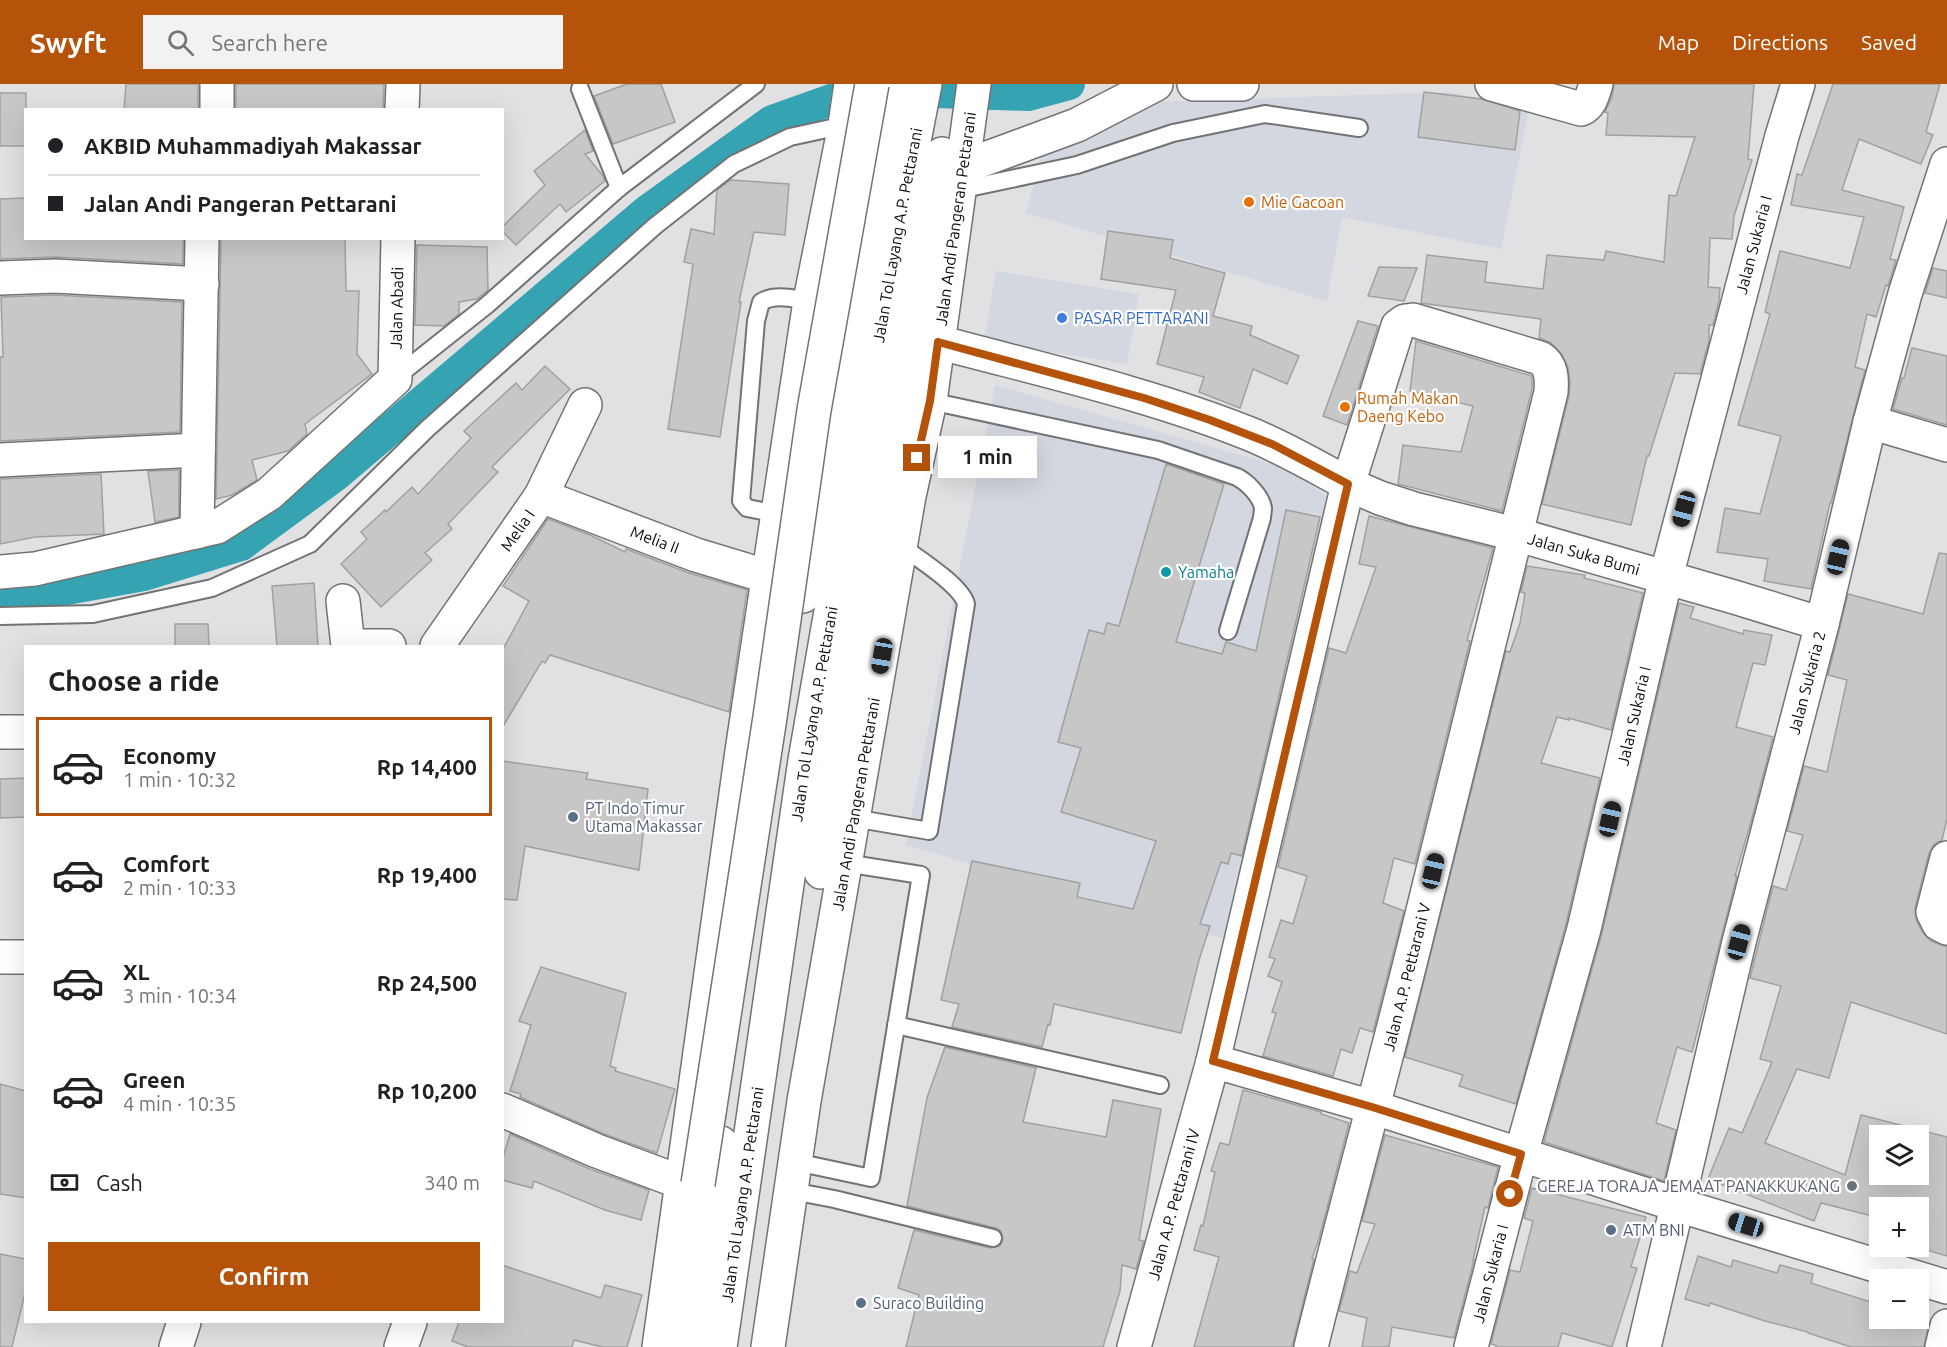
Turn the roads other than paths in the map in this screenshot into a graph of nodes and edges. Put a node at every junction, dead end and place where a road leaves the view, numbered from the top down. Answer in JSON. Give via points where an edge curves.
{"nodes":[{"id":1,"x":217,"y":84,"type":"edge"},
{"id":2,"x":403,"y":84,"type":"edge"},
{"id":3,"x":756,"y":84,"type":"edge"},
{"id":4,"x":851,"y":84,"type":"edge"},
{"id":5,"x":872,"y":84,"type":"edge"},
{"id":6,"x":894,"y":84,"type":"edge"},
{"id":7,"x":925,"y":84,"type":"edge"},
{"id":8,"x":955,"y":84,"type":"edge"},
{"id":9,"x":974,"y":84,"type":"edge"},
{"id":10,"x":1156,"y":84,"type":"edge"},
{"id":11,"x":1194,"y":84,"type":"edge"},
{"id":12,"x":1242,"y":84,"type":"edge"},
{"id":13,"x":1492,"y":84,"type":"edge"},
{"id":14,"x":1596,"y":84,"type":"edge"},
{"id":15,"x":1798,"y":84,"type":"edge"},
{"id":16,"x":580,"y":89,"type":"dead end"},
{"id":17,"x":217,"y":108,"type":"edge"},
{"id":18,"x":402,"y":108,"type":"edge"},
{"id":19,"x":846,"y":123,"type":"junction"},
{"id":20,"x":887,"y":125,"type":"junction"},
{"id":21,"x":1359,"y":128,"type":"dead end"},
{"id":22,"x":1947,"y":164,"type":"edge"},
{"id":23,"x":962,"y":171,"type":"junction"},
{"id":24,"x":619,"y":188,"type":"junction"},
{"id":25,"x":201,"y":240,"type":"edge"},
{"id":26,"x":398,"y":240,"type":"edge"},
{"id":27,"x":0,"y":278,"type":"edge"},
{"id":28,"x":202,"y":284,"type":"junction"},
{"id":29,"x":810,"y":301,"type":"junction"},
{"id":30,"x":938,"y":342,"type":"junction"},
{"id":31,"x":395,"y":379,"type":"junction"},
{"id":32,"x":930,"y":401,"type":"junction"},
{"id":33,"x":585,"y":405,"type":"dead end"},
{"id":34,"x":1870,"y":422,"type":"junction"},
{"id":35,"x":1947,"y":445,"type":"edge"},
{"id":36,"x":198,"y":450,"type":"junction"},
{"id":37,"x":0,"y":460,"type":"edge"},
{"id":38,"x":1348,"y":484,"type":"junction"},
{"id":39,"x":541,"y":496,"type":"junction"},
{"id":40,"x":778,"y":514,"type":"junction"},
{"id":41,"x":197,"y":532,"type":"junction"},
{"id":42,"x":1515,"y":534,"type":"junction"},
{"id":43,"x":900,"y":545,"type":"junction"},
{"id":44,"x":0,"y":572,"type":"edge"},
{"id":45,"x":769,"y":577,"type":"junction"},
{"id":46,"x":1666,"y":577,"type":"junction"},
{"id":47,"x":343,"y":601,"type":"dead end"},
{"id":48,"x":0,"y":616,"type":"edge"},
{"id":49,"x":1822,"y":624,"type":"junction"},
{"id":50,"x":1228,"y":630,"type":"dead end"},
{"id":51,"x":348,"y":645,"type":"edge"},
{"id":52,"x":438,"y":645,"type":"edge"},
{"id":53,"x":0,"y":732,"type":"edge"},
{"id":54,"x":24,"y":732,"type":"edge"},
{"id":55,"x":853,"y":818,"type":"junction"},
{"id":56,"x":1947,"y":858,"type":"edge"},
{"id":57,"x":845,"y":863,"type":"junction"},
{"id":58,"x":1947,"y":928,"type":"edge"},
{"id":59,"x":0,"y":957,"type":"edge"},
{"id":60,"x":24,"y":957,"type":"edge"},
{"id":61,"x":896,"y":1025,"type":"junction"},
{"id":62,"x":1213,"y":1061,"type":"junction"},
{"id":63,"x":1160,"y":1085,"type":"dead end"},
{"id":64,"x":1372,"y":1107,"type":"junction"},
{"id":65,"x":504,"y":1111,"type":"edge"},
{"id":66,"x":1521,"y":1154,"type":"junction"},
{"id":67,"x":794,"y":1176,"type":"junction"},
{"id":68,"x":691,"y":1183,"type":"junction"},
{"id":69,"x":1678,"y":1205,"type":"junction"},
{"id":70,"x":993,"y":1238,"type":"dead end"},
{"id":71,"x":1947,"y":1287,"type":"edge"},
{"id":72,"x":184,"y":1323,"type":"edge"},
{"id":73,"x":410,"y":1323,"type":"edge"},
{"id":74,"x":1947,"y":1326,"type":"edge"},
{"id":75,"x":176,"y":1347,"type":"edge"},
{"id":76,"x":401,"y":1347,"type":"edge"},
{"id":77,"x":659,"y":1347,"type":"edge"},
{"id":78,"x":672,"y":1347,"type":"edge"},
{"id":79,"x":688,"y":1347,"type":"edge"},
{"id":80,"x":720,"y":1347,"type":"edge"},
{"id":81,"x":750,"y":1347,"type":"edge"},
{"id":82,"x":768,"y":1347,"type":"edge"},
{"id":83,"x":1134,"y":1347,"type":"edge"},
{"id":84,"x":1311,"y":1347,"type":"edge"},
{"id":85,"x":1470,"y":1347,"type":"edge"},
{"id":86,"x":1644,"y":1347,"type":"edge"},
{"id":87,"x":1942,"y":1347,"type":"edge"}],
"edges":[{"from":1,"to":17,"type":"main road"},
{"from":2,"to":18,"type":"main road"},
{"from":3,"to":24,"type":"lane"},
{"from":4,"to":19,"type":"main road"},
{"from":5,"to":68,"type":"main road","bridge":true,"via":[[814,410],[785,618]]},
{"from":6,"to":20,"type":"main road"},
{"from":7,"to":80,"type":"main road","name":"Jalan Tol Layang A.P. Pettarani","via":[[805,760]]},
{"from":8,"to":81,"type":"main road","name":"Jalan Tol Layang A.P. Pettarani","via":[[844,720]]},
{"from":9,"to":23,"type":"main road","name":"Jalan Andi Pangeran Pettarani"},
{"from":10,"to":23,"type":"main road","via":[[1077,125]]},
{"from":11,"to":12,"type":"main road"},
{"from":13,"to":14,"type":"main road","via":[[1581,109],[1590,101]]},
{"from":15,"to":46,"type":"main road","name":"Jalan Sukaria I"},
{"from":16,"to":24,"type":"lane"},
{"from":19,"to":20,"type":"main road"},
{"from":19,"to":29,"type":"main road"},
{"from":19,"to":48,"type":"lane","via":[[790,137],[734,164],[664,219],[427,429],[310,544],[212,588],[93,614]]},
{"from":20,"to":79,"type":"main road","via":[[806,578]]},
{"from":21,"to":23,"type":"lane","via":[[1265,114],[1173,133],[1077,165]]},
{"from":22,"to":34,"type":"main road","name":"Jalan Sukaria 2","via":[[1905,294]]},
{"from":23,"to":30,"type":"main road","name":"Jalan Andi Pangeran Pettarani"},
{"from":24,"to":31,"type":"lane","via":[[487,305]]},
{"from":25,"to":28,"type":"main road"},
{"from":26,"to":31,"type":"main road","name":"Jalan Abadi"},
{"from":27,"to":28,"type":"main road","via":[[55,276]]},
{"from":28,"to":36,"type":"main road"},
{"from":29,"to":40,"type":"main road"},
{"from":29,"to":40,"type":"lane","via":[[768,298],[761,302],[756,321],[741,501],[747,508]]},
{"from":30,"to":32,"type":"main road","name":"Jalan Andi Pangeran Pettarani"},
{"from":30,"to":38,"type":"main road","name":"Jalan Suka Bumi","via":[[1205,418],[1272,444]]},
{"from":31,"to":41,"type":"main road","via":[[269,494],[217,527]]},
{"from":32,"to":43,"type":"main road","name":"Jalan Andi Pangeran Pettarani"},
{"from":32,"to":50,"type":"lane","via":[[1158,450],[1246,482],[1261,502],[1262,518]]},
{"from":33,"to":39,"type":"main road","name":"Melia I"},
{"from":34,"to":35,"type":"main road"},
{"from":34,"to":49,"type":"main road","name":"Jalan Sukaria 2"},
{"from":36,"to":37,"type":"main road"},
{"from":36,"to":41,"type":"main road"},
{"from":38,"to":42,"type":"main road","name":"Jalan Suka Bumi","via":[[1414,509]]},
{"from":38,"to":42,"type":"main road","name":"Jalan A.P. Pettarani V","via":[[1400,323],[1413,320],[1540,358],[1550,368],[1551,392]]},
{"from":38,"to":62,"type":"main road","name":"Jalan A.P. Pettarani IV"},
{"from":39,"to":45,"type":"main road","name":"Melia II","via":[[696,555]]},
{"from":39,"to":52,"type":"main road","name":"Melia I"},
{"from":40,"to":45,"type":"main road"},
{"from":41,"to":44,"type":"main road","via":[[35,568]]},
{"from":42,"to":46,"type":"main road","name":"Jalan Suka Bumi"},
{"from":42,"to":64,"type":"main road","name":"Jalan A.P. Pettarani V"},
{"from":43,"to":55,"type":"main road","name":"Jalan Andi Pangeran Pettarani"},
{"from":43,"to":55,"type":"lane","via":[[954,586],[966,604],[933,808],[928,831]]},
{"from":45,"to":68,"type":"main road","via":[[742,751]]},
{"from":46,"to":49,"type":"main road","name":"Jalan Suka Bumi"},
{"from":46,"to":66,"type":"main road","name":"Jalan Sukaria I","via":[[1584,929]]},
{"from":47,"to":51,"type":"main road"},
{"from":49,"to":69,"type":"main road","name":"Jalan Sukaria 2","via":[[1739,942]]},
{"from":53,"to":54,"type":"main road"},
{"from":55,"to":57,"type":"main road","name":"Jalan Andi Pangeran Pettarani"},
{"from":56,"to":58,"type":"main road","via":[[1933,912],[1939,924]]},
{"from":57,"to":61,"type":"lane","via":[[921,875]]},
{"from":57,"to":67,"type":"main road","name":"Jalan Andi Pangeran Pettarani"},
{"from":59,"to":60,"type":"main road"},
{"from":61,"to":63,"type":"lane"},
{"from":61,"to":67,"type":"lane","via":[[871,1178]]},
{"from":62,"to":64,"type":"main road"},
{"from":62,"to":83,"type":"main road","name":"Jalan A.P. Pettarani IV"},
{"from":64,"to":66,"type":"main road"},
{"from":64,"to":84,"type":"main road","name":"Jalan A.P. Pettarani V"},
{"from":65,"to":68,"type":"main road","via":[[597,1150]]},
{"from":66,"to":69,"type":"main road"},
{"from":66,"to":85,"type":"main road","name":"Jalan Sukaria I"},
{"from":67,"to":70,"type":"lane","via":[[834,1199]]},
{"from":67,"to":82,"type":"main road","name":"Jalan Andi Pangeran Pettarani"},
{"from":68,"to":77,"type":"main road"},
{"from":68,"to":78,"type":"main road"},
{"from":69,"to":71,"type":"main road"},
{"from":69,"to":86,"type":"main road","name":"Jalan Sukaria 2"},
{"from":72,"to":75,"type":"main road"},
{"from":73,"to":76,"type":"main road"},
{"from":74,"to":87,"type":"main road"}]}
